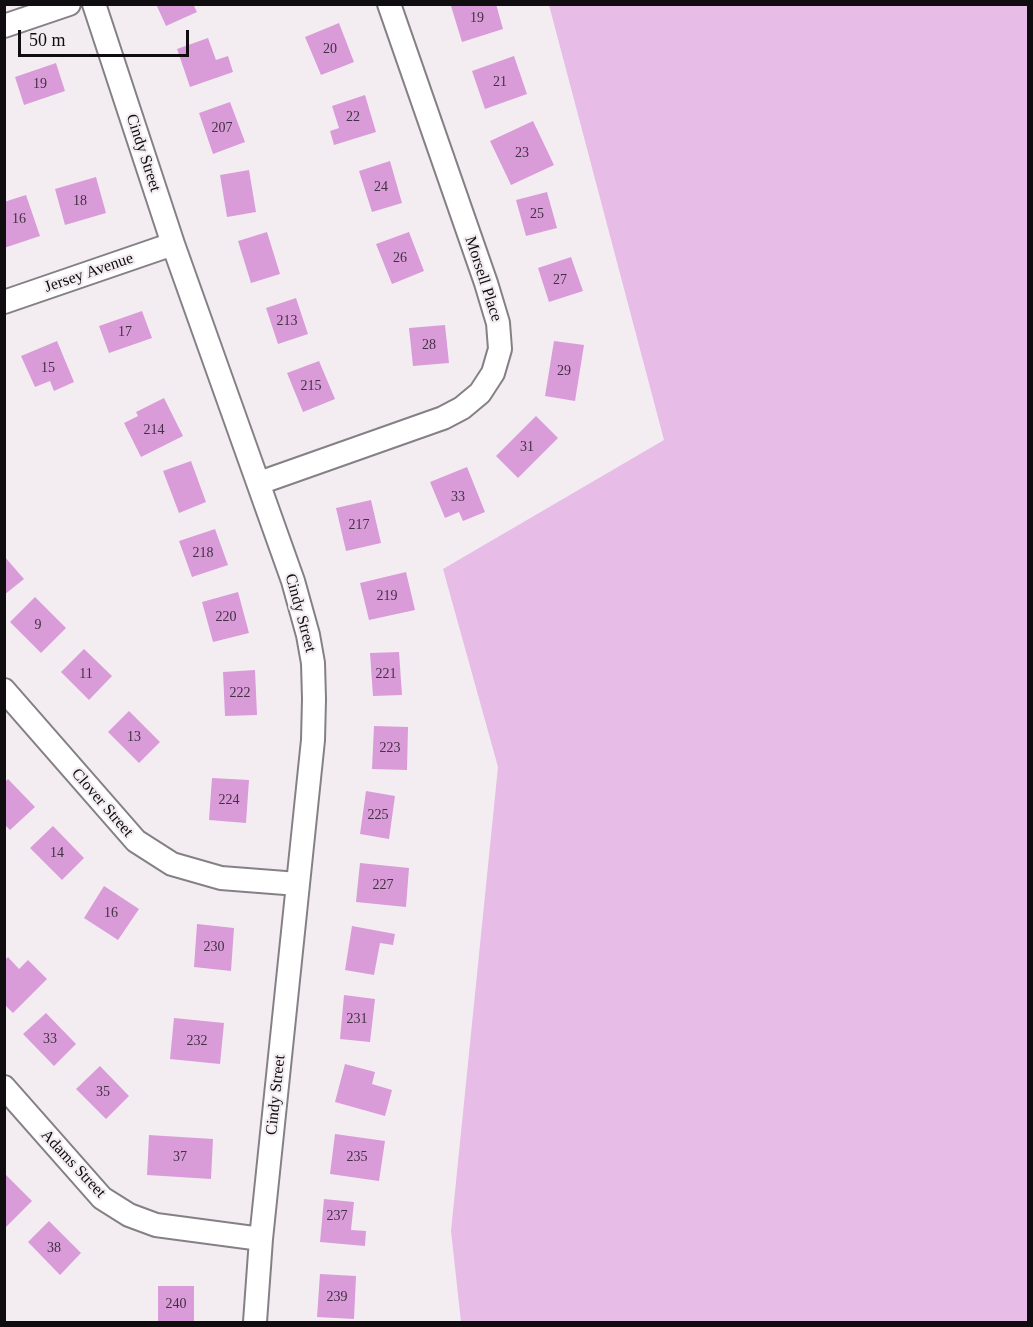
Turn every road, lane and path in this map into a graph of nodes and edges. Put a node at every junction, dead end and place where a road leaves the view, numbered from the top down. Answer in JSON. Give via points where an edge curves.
{"nodes":[{"id":1,"x":69,"y":4,"type":"edge"},
{"id":2,"x":94,"y":4,"type":"edge"},
{"id":3,"x":389,"y":4,"type":"edge"},
{"id":4,"x":4,"y":26,"type":"edge"},
{"id":5,"x":173,"y":244,"type":"junction"},
{"id":6,"x":4,"y":302,"type":"edge"},
{"id":7,"x":259,"y":483,"type":"junction"},
{"id":8,"x":4,"y":690,"type":"edge"},
{"id":9,"x":298,"y":884,"type":"junction"},
{"id":10,"x":4,"y":1087,"type":"edge"},
{"id":11,"x":261,"y":1239,"type":"junction"},
{"id":12,"x":255,"y":1323,"type":"edge"}],
"edges":[{"from":1,"to":4,"type":"street"},
{"from":2,"to":5,"type":"street","name":"Cindy Street"},
{"from":3,"to":7,"type":"street","name":"Morsell Place","via":[[486,283],[498,323],[500,349],[493,373],[480,393],[462,408]]},
{"from":5,"to":6,"type":"street","name":"Jersey Avenue"},
{"from":5,"to":7,"type":"street","name":"Cindy Street"},
{"from":7,"to":9,"type":"street","name":"Cindy Street","via":[[293,581],[313,663],[313,740]]},
{"from":8,"to":9,"type":"street","name":"Clover Street","via":[[136,841],[172,864],[221,878]]},
{"from":9,"to":11,"type":"street","name":"Cindy Street"},
{"from":10,"to":11,"type":"street","name":"Adams Street","via":[[102,1198],[129,1215],[156,1225]]},
{"from":11,"to":12,"type":"street","name":"Cindy Street"}]}
